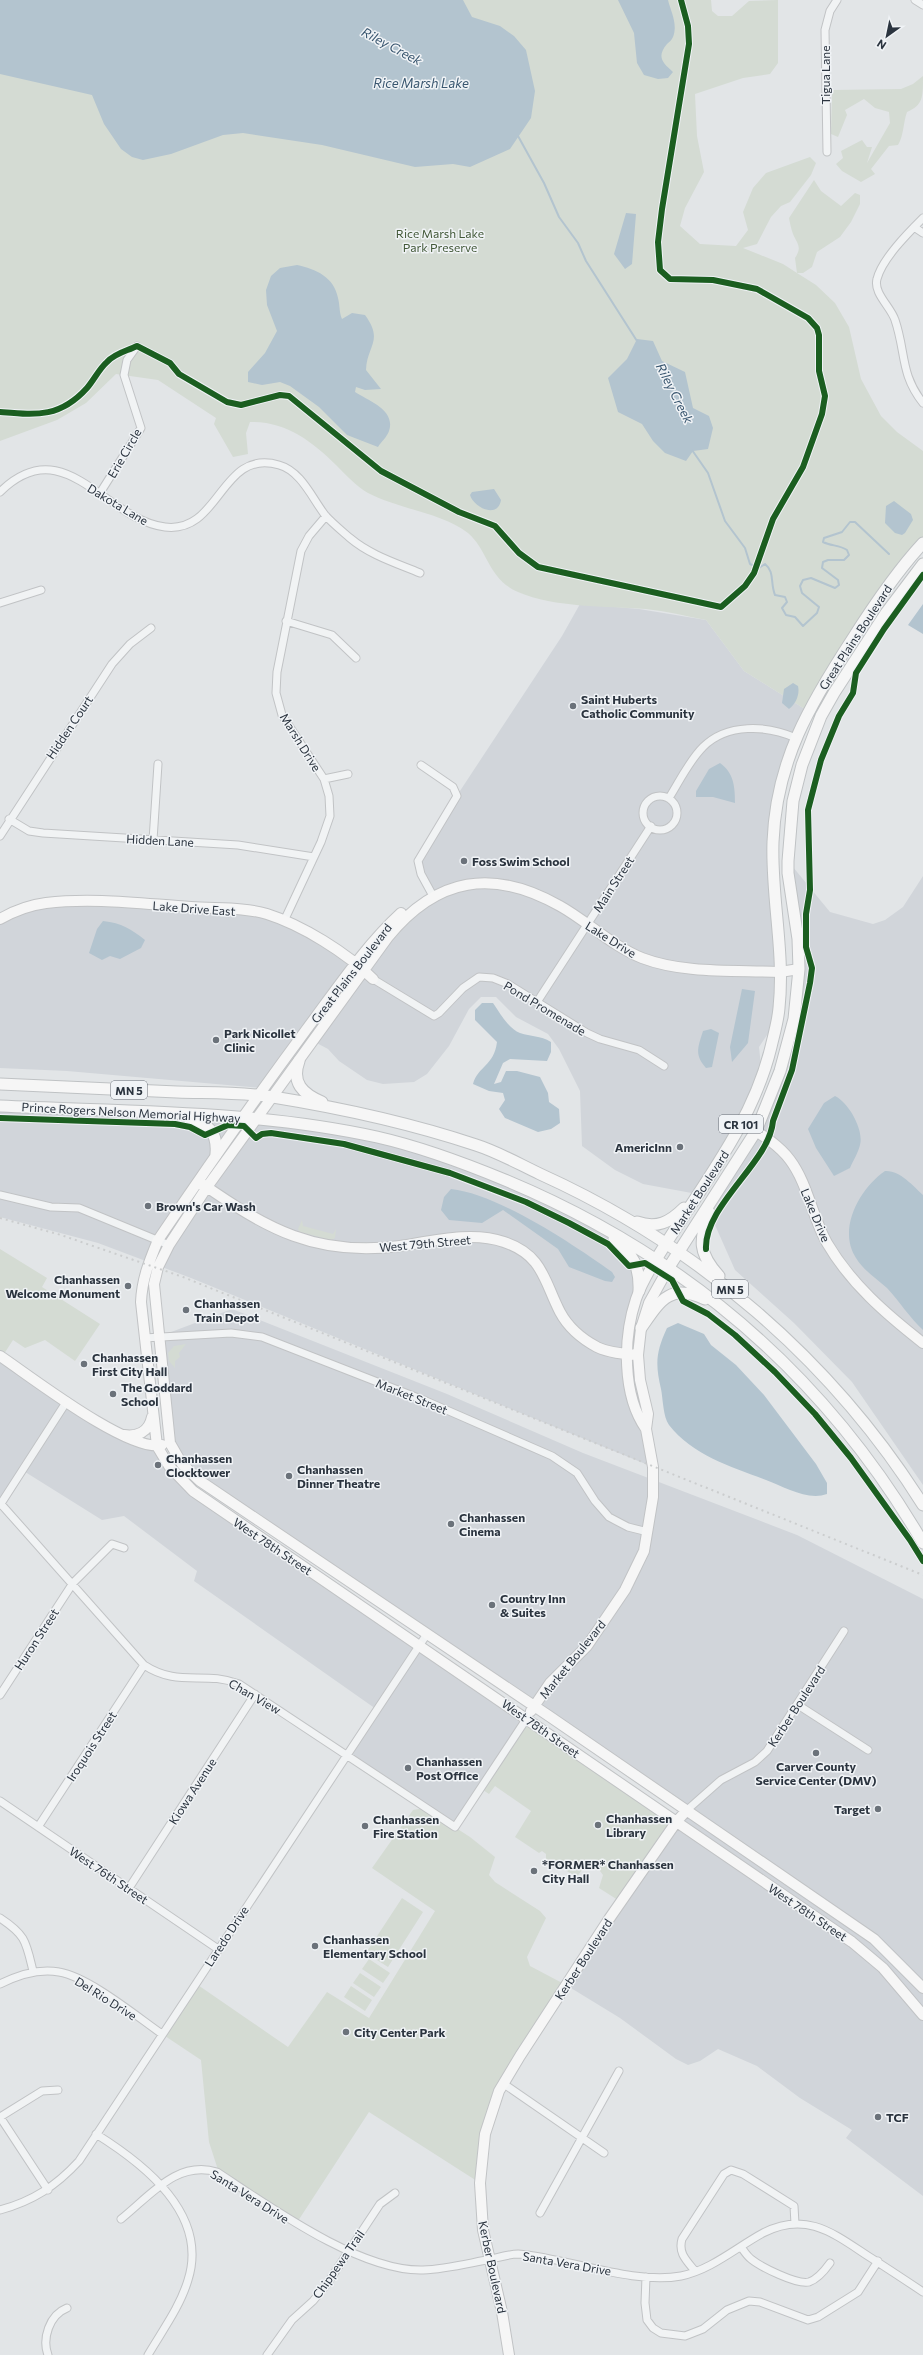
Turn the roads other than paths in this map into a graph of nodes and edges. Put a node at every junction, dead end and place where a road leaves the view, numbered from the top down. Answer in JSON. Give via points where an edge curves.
{"nodes":[{"id":1,"x":837,"y":0,"type":"edge"},
{"id":2,"x":915,"y":0,"type":"edge"},
{"id":3,"x":923,"y":5,"type":"edge"},
{"id":4,"x":827,"y":152,"type":"dead end"},
{"id":5,"x":923,"y":218,"type":"edge"},
{"id":6,"x":914,"y":227,"type":"junction"},
{"id":7,"x":923,"y":233,"type":"edge"},
{"id":8,"x":136,"y":346,"type":"dead end"},
{"id":9,"x":923,"y":403,"type":"edge"},
{"id":10,"x":0,"y":492,"type":"edge"},
{"id":11,"x":100,"y":493,"type":"junction"},
{"id":12,"x":326,"y":516,"type":"junction"},
{"id":13,"x":923,"y":542,"type":"edge"},
{"id":14,"x":923,"y":564,"type":"edge"},
{"id":15,"x":420,"y":573,"type":"dead end"},
{"id":16,"x":41,"y":590,"type":"dead end"},
{"id":17,"x":0,"y":603,"type":"edge"},
{"id":18,"x":286,"y":621,"type":"junction"},
{"id":19,"x":151,"y":628,"type":"dead end"},
{"id":20,"x":356,"y":658,"type":"dead end"},
{"id":21,"x":796,"y":738,"type":"junction"},
{"id":22,"x":809,"y":744,"type":"joint"},
{"id":23,"x":158,"y":764,"type":"dead end"},
{"id":24,"x":421,"y":765,"type":"dead end"},
{"id":25,"x":348,"y":774,"type":"dead end"},
{"id":26,"x":324,"y":779,"type":"junction"},
{"id":27,"x":669,"y":798,"type":"junction"},
{"id":28,"x":9,"y":819,"type":"junction"},
{"id":29,"x":651,"y":826,"type":"junction"},
{"id":30,"x":0,"y":836,"type":"edge"},
{"id":31,"x":153,"y":840,"type":"junction"},
{"id":32,"x":314,"y":857,"type":"junction"},
{"id":33,"x":433,"y":896,"type":"junction"},
{"id":34,"x":1,"y":916,"type":"edge"},
{"id":35,"x":284,"y":921,"type":"junction"},
{"id":36,"x":587,"y":924,"type":"junction"},
{"id":37,"x":356,"y":964,"type":"junction"},
{"id":38,"x":799,"y":969,"type":"junction"},
{"id":39,"x":364,"y":970,"type":"junction"},
{"id":40,"x":780,"y":972,"type":"junction"},
{"id":41,"x":373,"y":978,"type":"joint"},
{"id":42,"x":537,"y":1002,"type":"junction"},
{"id":43,"x":299,"y":1061,"type":"junction"},
{"id":44,"x":664,"y":1066,"type":"dead end"},
{"id":45,"x":0,"y":1084,"type":"edge"},
{"id":46,"x":257,"y":1095,"type":"junction"},
{"id":47,"x":273,"y":1097,"type":"junction"},
{"id":48,"x":0,"y":1106,"type":"edge"},
{"id":49,"x":340,"y":1109,"type":"junction"},
{"id":50,"x":168,"y":1112,"type":"junction"},
{"id":51,"x":242,"y":1117,"type":"junction"},
{"id":52,"x":257,"y":1118,"type":"junction"},
{"id":53,"x":742,"y":1122,"type":"junction"},
{"id":54,"x":756,"y":1131,"type":"junction"},
{"id":55,"x":216,"y":1154,"type":"junction"},
{"id":56,"x":198,"y":1180,"type":"junction"},
{"id":57,"x":207,"y":1187,"type":"junction"},
{"id":58,"x":716,"y":1193,"type":"junction"},
{"id":59,"x":697,"y":1194,"type":"junction"},
{"id":60,"x":0,"y":1195,"type":"edge"},
{"id":61,"x":615,"y":1212,"type":"junction"},
{"id":62,"x":583,"y":1216,"type":"junction"},
{"id":63,"x":158,"y":1240,"type":"junction"},
{"id":64,"x":666,"y":1244,"type":"junction"},
{"id":65,"x":169,"y":1245,"type":"junction"},
{"id":66,"x":678,"y":1252,"type":"junction"},
{"id":67,"x":657,"y":1258,"type":"junction"},
{"id":68,"x":669,"y":1267,"type":"junction"},
{"id":69,"x":639,"y":1291,"type":"junction"},
{"id":70,"x":734,"y":1292,"type":"junction"},
{"id":71,"x":725,"y":1310,"type":"junction"},
{"id":72,"x":640,"y":1328,"type":"junction"},
{"id":73,"x":158,"y":1337,"type":"junction"},
{"id":74,"x":144,"y":1338,"type":"junction"},
{"id":75,"x":923,"y":1343,"type":"edge"},
{"id":76,"x":627,"y":1354,"type":"junction"},
{"id":77,"x":638,"y":1355,"type":"junction"},
{"id":78,"x":0,"y":1356,"type":"edge"},
{"id":79,"x":67,"y":1401,"type":"junction"},
{"id":80,"x":152,"y":1415,"type":"junction"},
{"id":81,"x":646,"y":1429,"type":"junction"},
{"id":82,"x":121,"y":1434,"type":"junction"},
{"id":83,"x":170,"y":1443,"type":"junction"},
{"id":84,"x":157,"y":1446,"type":"junction"},
{"id":85,"x":0,"y":1504,"type":"edge"},
{"id":86,"x":923,"y":1505,"type":"edge"},
{"id":87,"x":648,"y":1532,"type":"junction"},
{"id":88,"x":923,"y":1543,"type":"edge"},
{"id":89,"x":124,"y":1548,"type":"dead end"},
{"id":90,"x":72,"y":1583,"type":"junction"},
{"id":91,"x":844,"y":1631,"type":"dead end"},
{"id":92,"x":427,"y":1634,"type":"junction"},
{"id":93,"x":420,"y":1645,"type":"junction"},
{"id":94,"x":144,"y":1664,"type":"junction"},
{"id":95,"x":255,"y":1694,"type":"junction"},
{"id":96,"x":0,"y":1695,"type":"edge"},
{"id":97,"x":798,"y":1705,"type":"junction"},
{"id":98,"x":535,"y":1706,"type":"junction"},
{"id":99,"x":527,"y":1718,"type":"junction"},
{"id":100,"x":868,"y":1750,"type":"dead end"},
{"id":101,"x":346,"y":1755,"type":"junction"},
{"id":102,"x":0,"y":1801,"type":"edge"},
{"id":103,"x":687,"y":1810,"type":"junction"},
{"id":104,"x":677,"y":1821,"type":"junction"},
{"id":105,"x":38,"y":1827,"type":"junction"},
{"id":106,"x":454,"y":1827,"type":"joint"},
{"id":107,"x":128,"y":1888,"type":"junction"},
{"id":108,"x":0,"y":1918,"type":"edge"},
{"id":109,"x":218,"y":1949,"type":"junction"},
{"id":110,"x":33,"y":1971,"type":"junction"},
{"id":111,"x":0,"y":1984,"type":"edge"},
{"id":112,"x":923,"y":1988,"type":"edge"},
{"id":113,"x":923,"y":2015,"type":"edge"},
{"id":114,"x":162,"y":2034,"type":"junction"},
{"id":115,"x":619,"y":2071,"type":"dead end"},
{"id":116,"x":504,"y":2084,"type":"junction"},
{"id":117,"x":58,"y":2090,"type":"dead end"},
{"id":118,"x":0,"y":2117,"type":"edge"},
{"id":119,"x":96,"y":2134,"type":"junction"},
{"id":120,"x":582,"y":2138,"type":"junction"},
{"id":121,"x":604,"y":2153,"type":"dead end"},
{"id":122,"x":162,"y":2186,"type":"junction"},
{"id":123,"x":48,"y":2190,"type":"junction"},
{"id":124,"x":395,"y":2193,"type":"dead end"},
{"id":125,"x":0,"y":2210,"type":"edge"},
{"id":126,"x":540,"y":2212,"type":"dead end"},
{"id":127,"x":121,"y":2219,"type":"dead end"},
{"id":128,"x":795,"y":2224,"type":"junction"},
{"id":129,"x":741,"y":2247,"type":"junction"},
{"id":130,"x":349,"y":2250,"type":"junction"},
{"id":131,"x":488,"y":2260,"type":"junction"},
{"id":132,"x":878,"y":2261,"type":"junction"},
{"id":133,"x":830,"y":2263,"type":"dead end"},
{"id":134,"x":695,"y":2271,"type":"junction"},
{"id":135,"x":646,"y":2277,"type":"junction"},
{"id":136,"x":923,"y":2292,"type":"edge"},
{"id":137,"x":67,"y":2308,"type":"dead end"},
{"id":138,"x":48,"y":2355,"type":"edge"},
{"id":139,"x":148,"y":2355,"type":"edge"},
{"id":140,"x":267,"y":2355,"type":"edge"},
{"id":141,"x":509,"y":2355,"type":"edge"}],
"edges":[{"from":1,"to":4,"type":"street","name":"Tigua Lane","via":[[830,11],[825,30]]},
{"from":2,"to":3,"type":"street"},
{"from":5,"to":6,"type":"street"},
{"from":6,"to":7,"type":"street"},
{"from":6,"to":9,"type":"street","via":[[901,239],[876,279],[878,290],[895,318],[907,376]]},
{"from":8,"to":11,"type":"street","name":"Erie Circle","via":[[127,360],[124,376],[141,428]]},
{"from":10,"to":11,"type":"street","name":"Dakota Lane","via":[[10,482],[27,472],[44,468],[67,474]]},
{"from":11,"to":12,"type":"street","name":"Dakota Lane","via":[[146,523],[168,528],[180,527],[200,518],[216,500],[229,479],[241,470],[266,464],[279,465],[295,474]]},
{"from":12,"to":15,"type":"street","name":"Dakota Lane","via":[[351,539],[376,555]]},
{"from":12,"to":18,"type":"street","name":"Marsh Drive","via":[[309,536],[301,551]]},
{"from":13,"to":21,"type":"main road","name":"Great Plains Boulevard","number":"CR 101","via":[[875,604],[808,711]]},
{"from":14,"to":22,"type":"main road","name":"Great Plains Boulevard","number":"CR 101","via":[[886,613],[834,693]]},
{"from":16,"to":17,"type":"street"},
{"from":18,"to":20,"type":"street","via":[[332,635]]},
{"from":18,"to":26,"type":"street","name":"Marsh Drive","via":[[276,693],[282,715]]},
{"from":19,"to":28,"type":"street","name":"Hidden Court","via":[[130,644],[112,664]]},
{"from":21,"to":27,"type":"street","via":[[759,729],[727,732],[703,747]]},
{"from":21,"to":40,"type":"main road","name":"Market Boulevard","number":"CR 101","via":[[780,793],[773,841]]},
{"from":22,"to":38,"type":"main road","name":"Market Boulevard","number":"CR 101","via":[[793,801],[788,861],[798,939]]},
{"from":23,"to":31,"type":"street"},
{"from":24,"to":33,"type":"street","via":[[453,788],[457,796],[418,861],[421,874]]},
{"from":25,"to":26,"type":"street"},
{"from":26,"to":32,"type":"street","name":"Marsh Drive","via":[[329,796],[330,816]]},
{"from":27,"to":29,"type":"street","via":[[654,797],[646,804],[643,815]]},
{"from":27,"to":29,"type":"street","via":[[677,810],[673,823],[659,830]]},
{"from":28,"to":30,"type":"street","name":"Hidden Court"},
{"from":28,"to":31,"type":"street","name":"Hidden Lane","via":[[29,831]]},
{"from":29,"to":36,"type":"street","name":"Main Street"},
{"from":31,"to":32,"type":"street","name":"Hidden Lane","via":[[238,844]]},
{"from":32,"to":35,"type":"street","name":"Marsh Drive"},
{"from":33,"to":36,"type":"street","name":"Lake Drive","via":[[460,886],[502,884],[537,894],[561,906]]},
{"from":33,"to":37,"type":"street","name":"Great Plains Boulevard","via":[[418,901],[404,910],[387,926]]},
{"from":33,"to":39,"type":"street","name":"Great Plains Boulevard","via":[[401,921]]},
{"from":34,"to":35,"type":"street","name":"Lake Drive East","via":[[44,903],[76,901],[226,909],[266,914]]},
{"from":35,"to":37,"type":"street","name":"Lake Drive East","via":[[309,933]]},
{"from":36,"to":40,"type":"street","name":"Lake Drive","via":[[636,956],[662,964]]},
{"from":36,"to":42,"type":"street","name":"Main Street"},
{"from":37,"to":39,"type":"street","name":"Lake Drive East"},
{"from":37,"to":46,"type":"street","name":"Great Plains Boulevard"},
{"from":38,"to":40,"type":"street","name":"Lake Drive"},
{"from":38,"to":54,"type":"main road","name":"Market Boulevard","number":"CR 101","via":[[794,1019],[780,1071]]},
{"from":39,"to":41,"type":"street","name":"Lake Drive East"},
{"from":39,"to":43,"type":"street","name":"Great Plains Boulevard"},
{"from":40,"to":53,"type":"main road","name":"Market Boulevard","number":"CR 101","via":[[779,1008],[770,1049]]},
{"from":41,"to":42,"type":"street","name":"Pond Promenade","via":[[434,1016],[463,988],[479,977],[494,978],[508,984]]},
{"from":42,"to":44,"type":"street","name":"Pond Promenade","via":[[593,1036],[639,1050]]},
{"from":43,"to":47,"type":"street","name":"Great Plains Boulevard"},
{"from":43,"to":49,"type":"main road","via":[[296,1079],[302,1091]]},
{"from":45,"to":46,"type":"main road","name":"Prince Rogers Nelson Memorial Highway","number":"MN 5"},
{"from":46,"to":47,"type":"main road","name":"Prince Rogers Nelson Memorial Highway","number":"MN 5"},
{"from":46,"to":51,"type":"street","name":"Great Plains Boulevard"},
{"from":47,"to":49,"type":"main road","name":"Prince Rogers Nelson Memorial Highway","number":"MN 5"},
{"from":47,"to":52,"type":"street","name":"Great Plains Boulevard"},
{"from":48,"to":50,"type":"main road","name":"Prince Rogers Nelson Memorial Highway","number":"MN 5"},
{"from":49,"to":61,"type":"main road","name":"Prince Rogers Nelson Memorial Highway","number":"MN 5","via":[[478,1146],[575,1190]]},
{"from":50,"to":51,"type":"main road","name":"Prince Rogers Nelson Memorial Highway","number":"MN 5"},
{"from":50,"to":55,"type":"main road","via":[[207,1125],[215,1135]]},
{"from":51,"to":52,"type":"main road","name":"Prince Rogers Nelson Memorial Highway","number":"MN 5"},
{"from":51,"to":55,"type":"street","name":"Great Plains Boulevard"},
{"from":52,"to":57,"type":"street","name":"Great Plains Boulevard"},
{"from":52,"to":62,"type":"main road","name":"Prince Rogers Nelson Memorial Highway","number":"MN 5","via":[[378,1138],[456,1160],[542,1195]]},
{"from":53,"to":54,"type":"street","name":"Lake Drive"},
{"from":53,"to":59,"type":"main road","name":"Market Boulevard","number":"CR 101"},
{"from":54,"to":58,"type":"main road","name":"Market Boulevard","number":"CR 101"},
{"from":54,"to":75,"type":"street","name":"Lake Drive","via":[[790,1160],[827,1243],[859,1288],[884,1313]]},
{"from":55,"to":56,"type":"street","name":"Great Plains Boulevard"},
{"from":56,"to":57,"type":"street","name":"West 79th Street"},
{"from":56,"to":63,"type":"street","name":"Great Plains Boulevard"},
{"from":57,"to":65,"type":"street","name":"Great Plains Boulevard"},
{"from":57,"to":76,"type":"street","name":"West 79th Street","via":[[238,1209],[279,1231],[324,1245],[388,1247],[462,1238],[492,1238],[505,1242],[529,1255],[539,1266],[567,1324],[580,1336],[597,1347]]},
{"from":58,"to":66,"type":"main road","name":"Market Boulevard","number":"CR 101"},
{"from":58,"to":70,"type":"main road","via":[[704,1224],[701,1247],[708,1263]]},
{"from":59,"to":61,"type":"main road","via":[[672,1218],[658,1225],[641,1223]]},
{"from":59,"to":64,"type":"main road","name":"Market Boulevard","number":"CR 101"},
{"from":60,"to":63,"type":"street","via":[[51,1208],[79,1208]]},
{"from":61,"to":64,"type":"main road","name":"Prince Rogers Nelson Memorial Highway","number":"MN 5"},
{"from":62,"to":67,"type":"main road","name":"Prince Rogers Nelson Memorial Highway","number":"MN 5"},
{"from":62,"to":69,"type":"main road","via":[[630,1252],[637,1264]]},
{"from":63,"to":65,"type":"street"},
{"from":63,"to":74,"type":"street","name":"Great Plains Boulevard","via":[[147,1264],[142,1284]]},
{"from":64,"to":66,"type":"main road","name":"Prince Rogers Nelson Memorial Highway","number":"MN 5"},
{"from":64,"to":67,"type":"main road","name":"Market Boulevard","number":"CR 101"},
{"from":65,"to":73,"type":"street","name":"Great Plains Boulevard","via":[[154,1284]]},
{"from":66,"to":68,"type":"main road","name":"Market Boulevard","number":"CR 101"},
{"from":66,"to":70,"type":"main road","name":"Prince Rogers Nelson Memorial Highway","number":"MN 5"},
{"from":67,"to":68,"type":"main road","name":"Prince Rogers Nelson Memorial Highway","number":"MN 5"},
{"from":67,"to":69,"type":"street","name":"Market Boulevard"},
{"from":68,"to":71,"type":"main road","name":"Prince Rogers Nelson Memorial Highway","number":"MN 5"},
{"from":68,"to":72,"type":"street","name":"Market Boulevard"},
{"from":69,"to":76,"type":"street","name":"Market Boulevard","via":[[632,1313]]},
{"from":70,"to":86,"type":"main road","name":"Prince Rogers Nelson Memorial Highway","number":"MN 5","via":[[786,1337],[842,1396],[891,1457]]},
{"from":71,"to":72,"type":"main road","via":[[700,1297],[677,1292],[659,1303]]},
{"from":71,"to":88,"type":"main road","name":"Prince Rogers Nelson Memorial Highway","number":"MN 5","via":[[795,1374],[839,1422],[883,1480]]},
{"from":72,"to":77,"type":"street","name":"Market Boulevard"},
{"from":73,"to":74,"type":"street","name":"Market Street"},
{"from":73,"to":83,"type":"street","name":"Great Plains Boulevard"},
{"from":73,"to":87,"type":"street","name":"Market Street","via":[[232,1333],[262,1337],[426,1401],[552,1456],[577,1473],[609,1517],[628,1527]]},
{"from":74,"to":80,"type":"street","name":"Great Plains Boulevard"},
{"from":76,"to":77,"type":"street","name":"West 79th Street"},
{"from":76,"to":81,"type":"street","name":"Market Boulevard","via":[[631,1392],[639,1418]]},
{"from":77,"to":81,"type":"street","name":"Market Boulevard","via":[[640,1380],[648,1414]]},
{"from":78,"to":79,"type":"street"},
{"from":79,"to":82,"type":"street"},
{"from":79,"to":85,"type":"street"},
{"from":80,"to":82,"type":"street","via":[[150,1424],[141,1433],[132,1436]]},
{"from":80,"to":84,"type":"street","name":"Great Plains Boulevard"},
{"from":81,"to":87,"type":"street","name":"Market Boulevard","via":[[653,1467],[653,1497]]},
{"from":82,"to":84,"type":"street","via":[[139,1443]]},
{"from":83,"to":84,"type":"street"},
{"from":83,"to":92,"type":"street","name":"West 78th Street","via":[[182,1464],[200,1481]]},
{"from":84,"to":93,"type":"street","name":"West 78th Street","via":[[169,1466],[193,1491]]},
{"from":85,"to":90,"type":"street","name":"Chan View"},
{"from":87,"to":98,"type":"street","name":"Market Boulevard","via":[[644,1551],[625,1590],[587,1646],[550,1683]]},
{"from":89,"to":90,"type":"street","name":"Huron Street","via":[[112,1544]]},
{"from":90,"to":94,"type":"street","name":"Chan View"},
{"from":90,"to":96,"type":"street","name":"Huron Street"},
{"from":91,"to":97,"type":"street","name":"Kerber Boulevard"},
{"from":92,"to":93,"type":"street","name":"Laredo Drive"},
{"from":92,"to":98,"type":"street","name":"West 78th Street"},
{"from":93,"to":99,"type":"street","name":"West 78th Street"},
{"from":93,"to":101,"type":"street","name":"Laredo Drive"},
{"from":94,"to":95,"type":"street","name":"Chan View","via":[[158,1674],[177,1678],[214,1677],[228,1680]]},
{"from":94,"to":105,"type":"street","name":"Iroquois Street"},
{"from":95,"to":101,"type":"street","name":"Chan View"},
{"from":95,"to":107,"type":"street","name":"Kiowa Avenue"},
{"from":97,"to":100,"type":"street"},
{"from":97,"to":103,"type":"street","name":"Kerber Boulevard","via":[[760,1759],[721,1780]]},
{"from":98,"to":99,"type":"street","name":"Market Boulevard"},
{"from":98,"to":103,"type":"street","name":"West 78th Street"},
{"from":99,"to":104,"type":"street","name":"West 78th Street"},
{"from":99,"to":106,"type":"street","name":"Market Boulevard"},
{"from":101,"to":106,"type":"street","name":"Chan View"},
{"from":101,"to":109,"type":"street","name":"Laredo Drive"},
{"from":102,"to":105,"type":"street","name":"West 76th Street"},
{"from":103,"to":104,"type":"street","name":"Kerber Boulevard"},
{"from":103,"to":112,"type":"street","name":"West 78th Street","via":[[874,1939]]},
{"from":104,"to":113,"type":"street","name":"West 78th Street","via":[[866,1952]]},
{"from":104,"to":116,"type":"street","name":"Kerber Boulevard","via":[[606,1924]]},
{"from":105,"to":107,"type":"street","name":"West 76th Street"},
{"from":107,"to":109,"type":"street","name":"West 76th Street"},
{"from":108,"to":110,"type":"street","via":[[14,1927],[26,1941]]},
{"from":109,"to":114,"type":"street","name":"Laredo Drive"},
{"from":110,"to":111,"type":"street","name":"Del Rio Drive"},
{"from":110,"to":114,"type":"street","name":"Del Rio Drive","via":[[59,1972],[83,1981]]},
{"from":114,"to":119,"type":"street","name":"Laredo Drive"},
{"from":115,"to":120,"type":"street"},
{"from":116,"to":120,"type":"street"},
{"from":116,"to":131,"type":"street","name":"Kerber Boulevard","via":[[499,2091],[485,2134],[480,2183]]},
{"from":117,"to":118,"type":"street","via":[[42,2091]]},
{"from":118,"to":123,"type":"street"},
{"from":119,"to":122,"type":"street","via":[[142,2165]]},
{"from":119,"to":123,"type":"street","name":"Laredo Drive","via":[[79,2161]]},
{"from":120,"to":121,"type":"street"},
{"from":120,"to":126,"type":"street"},
{"from":122,"to":127,"type":"street","name":"Santa Vera Drive"},
{"from":122,"to":130,"type":"street","name":"Santa Vera Drive","via":[[173,2176],[189,2170],[205,2169],[217,2172],[296,2224]]},
{"from":122,"to":139,"type":"street","via":[[177,2205],[186,2225],[192,2244],[191,2260],[189,2278],[182,2298]]},
{"from":123,"to":125,"type":"street","name":"Laredo Drive","via":[[20,2204]]},
{"from":124,"to":130,"type":"street","name":"Chippewa Trail","via":[[380,2204]]},
{"from":128,"to":129,"type":"street","name":"Santa Vera Drive","via":[[782,2225],[770,2230]]},
{"from":128,"to":132,"type":"street","name":"Santa Vera Drive","via":[[811,2225],[842,2237]]},
{"from":128,"to":134,"type":"street","via":[[794,2206],[743,2174],[731,2170],[724,2174],[682,2239],[682,2254]]},
{"from":129,"to":133,"type":"street","via":[[751,2259],[796,2280],[809,2282],[818,2277]]},
{"from":129,"to":134,"type":"street","name":"Santa Vera Drive"},
{"from":130,"to":131,"type":"street","name":"Santa Vera Drive","via":[[373,2260],[421,2270]]},
{"from":130,"to":140,"type":"street","name":"Chippewa Trail","via":[[327,2284],[292,2320]]},
{"from":131,"to":135,"type":"street","name":"Santa Vera Drive","via":[[517,2254]]},
{"from":131,"to":141,"type":"street","name":"Kerber Boulevard","via":[[502,2312]]},
{"from":132,"to":135,"type":"street","via":[[858,2292],[818,2318],[808,2320],[760,2302],[748,2301],[727,2310],[698,2332],[685,2336],[661,2333],[647,2320]]},
{"from":132,"to":136,"type":"street","name":"Santa Vera Drive"},
{"from":134,"to":135,"type":"street","name":"Santa Vera Drive","via":[[682,2276]]},
{"from":137,"to":138,"type":"street","via":[[59,2312],[48,2329],[45,2344]]}]}
